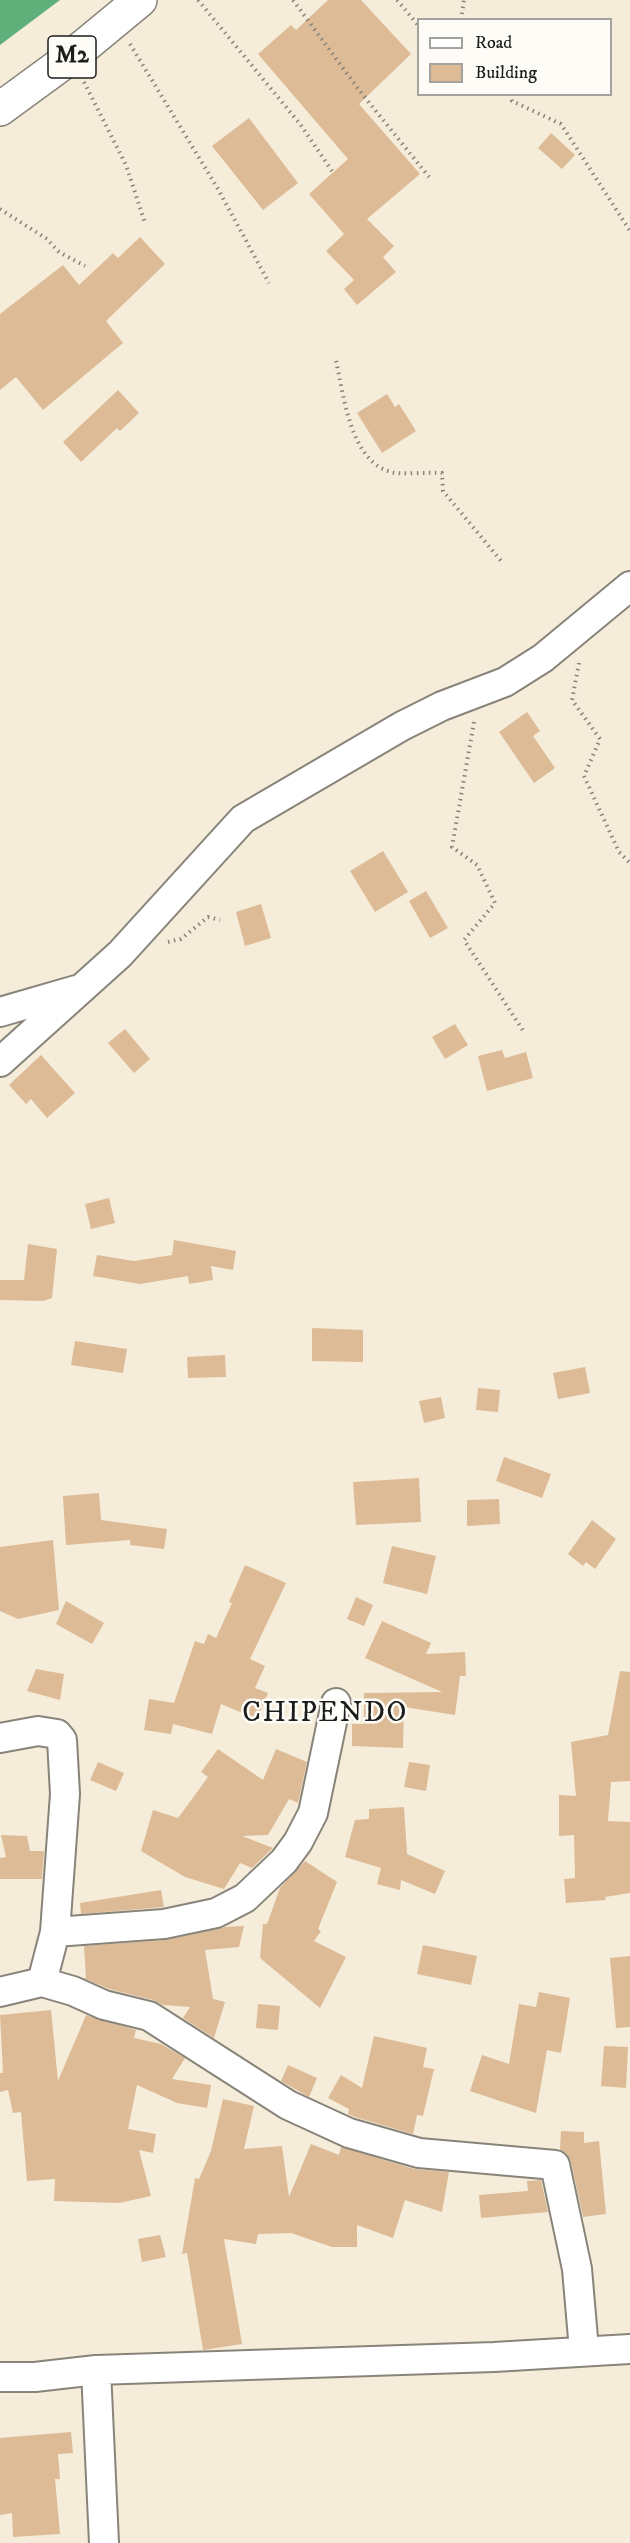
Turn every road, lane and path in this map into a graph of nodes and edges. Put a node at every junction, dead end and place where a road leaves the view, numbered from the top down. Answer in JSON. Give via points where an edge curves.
{"nodes":[{"id":1,"x":198,"y":0,"type":"edge"},
{"id":2,"x":293,"y":0,"type":"edge"},
{"id":3,"x":397,"y":0,"type":"edge"},
{"id":4,"x":464,"y":0,"type":"edge"},
{"id":5,"x":128,"y":10,"type":"edge"},
{"id":6,"x":461,"y":18,"type":"edge"},
{"id":7,"x":417,"y":25,"type":"edge"},
{"id":8,"x":71,"y":57,"type":"junction"},
{"id":9,"x":511,"y":96,"type":"edge"},
{"id":10,"x":0,"y":109,"type":"edge"},
{"id":11,"x":332,"y":171,"type":"dead end"},
{"id":12,"x":429,"y":177,"type":"dead end"},
{"id":13,"x":0,"y":209,"type":"edge"},
{"id":14,"x":145,"y":223,"type":"dead end"},
{"id":15,"x":630,"y":231,"type":"edge"},
{"id":16,"x":85,"y":266,"type":"dead end"},
{"id":17,"x":269,"y":283,"type":"dead end"},
{"id":18,"x":336,"y":361,"type":"dead end"},
{"id":19,"x":502,"y":562,"type":"dead end"},
{"id":20,"x":630,"y":586,"type":"edge"},
{"id":21,"x":543,"y":658,"type":"junction"},
{"id":22,"x":478,"y":694,"type":"junction"},
{"id":23,"x":630,"y":863,"type":"edge"},
{"id":24,"x":80,"y":989,"type":"junction"},
{"id":25,"x":0,"y":1012,"type":"edge"},
{"id":26,"x":524,"y":1032,"type":"dead end"},
{"id":27,"x":0,"y":1062,"type":"edge"},
{"id":28,"x":336,"y":1703,"type":"dead end"},
{"id":29,"x":0,"y":1738,"type":"edge"},
{"id":30,"x":55,"y":1932,"type":"junction"},
{"id":31,"x":42,"y":1982,"type":"junction"},
{"id":32,"x":0,"y":1992,"type":"edge"},
{"id":33,"x":630,"y":2349,"type":"edge"},
{"id":34,"x":584,"y":2350,"type":"junction"},
{"id":35,"x":96,"y":2370,"type":"junction"},
{"id":36,"x":0,"y":2377,"type":"edge"},
{"id":37,"x":104,"y":2543,"type":"edge"}],
"edges":[{"from":1,"to":11,"type":"path","via":[[300,124]]},
{"from":2,"to":12,"type":"path"},
{"from":3,"to":7,"type":"path"},
{"from":4,"to":6,"type":"path"},
{"from":5,"to":8,"type":"highway","number":"M2"},
{"from":5,"to":17,"type":"path"},
{"from":8,"to":10,"type":"highway","number":"M2"},
{"from":8,"to":14,"type":"path","via":[[126,165]]},
{"from":9,"to":15,"type":"path","via":[[512,101],[561,124]]},
{"from":13,"to":16,"type":"path"},
{"from":18,"to":19,"type":"path","via":[[353,434],[373,462],[392,472],[442,473],[444,491]]},
{"from":20,"to":21,"type":"street"},
{"from":21,"to":22,"type":"street","via":[[506,682]]},
{"from":21,"to":23,"type":"path","via":[[579,660],[572,700],[600,739],[584,776],[619,852]]},
{"from":22,"to":24,"type":"street","via":[[402,726],[243,819],[120,954]]},
{"from":22,"to":26,"type":"path","via":[[452,847],[477,865],[495,903],[464,940]]},
{"from":24,"to":25,"type":"street"},
{"from":24,"to":27,"type":"street"},
{"from":28,"to":30,"type":"street","via":[[313,1813],[284,1861],[245,1898],[216,1913],[164,1924]]},
{"from":29,"to":30,"type":"street","via":[[38,1731],[57,1734],[62,1740],[65,1794]]},
{"from":30,"to":31,"type":"street"},
{"from":31,"to":32,"type":"street"},
{"from":31,"to":34,"type":"street","via":[[149,2016],[288,2105],[349,2133],[419,2153],[555,2165],[576,2269]]},
{"from":33,"to":34,"type":"street"},
{"from":34,"to":35,"type":"street","via":[[494,2357]]},
{"from":35,"to":36,"type":"street"},
{"from":35,"to":37,"type":"street"}]}
